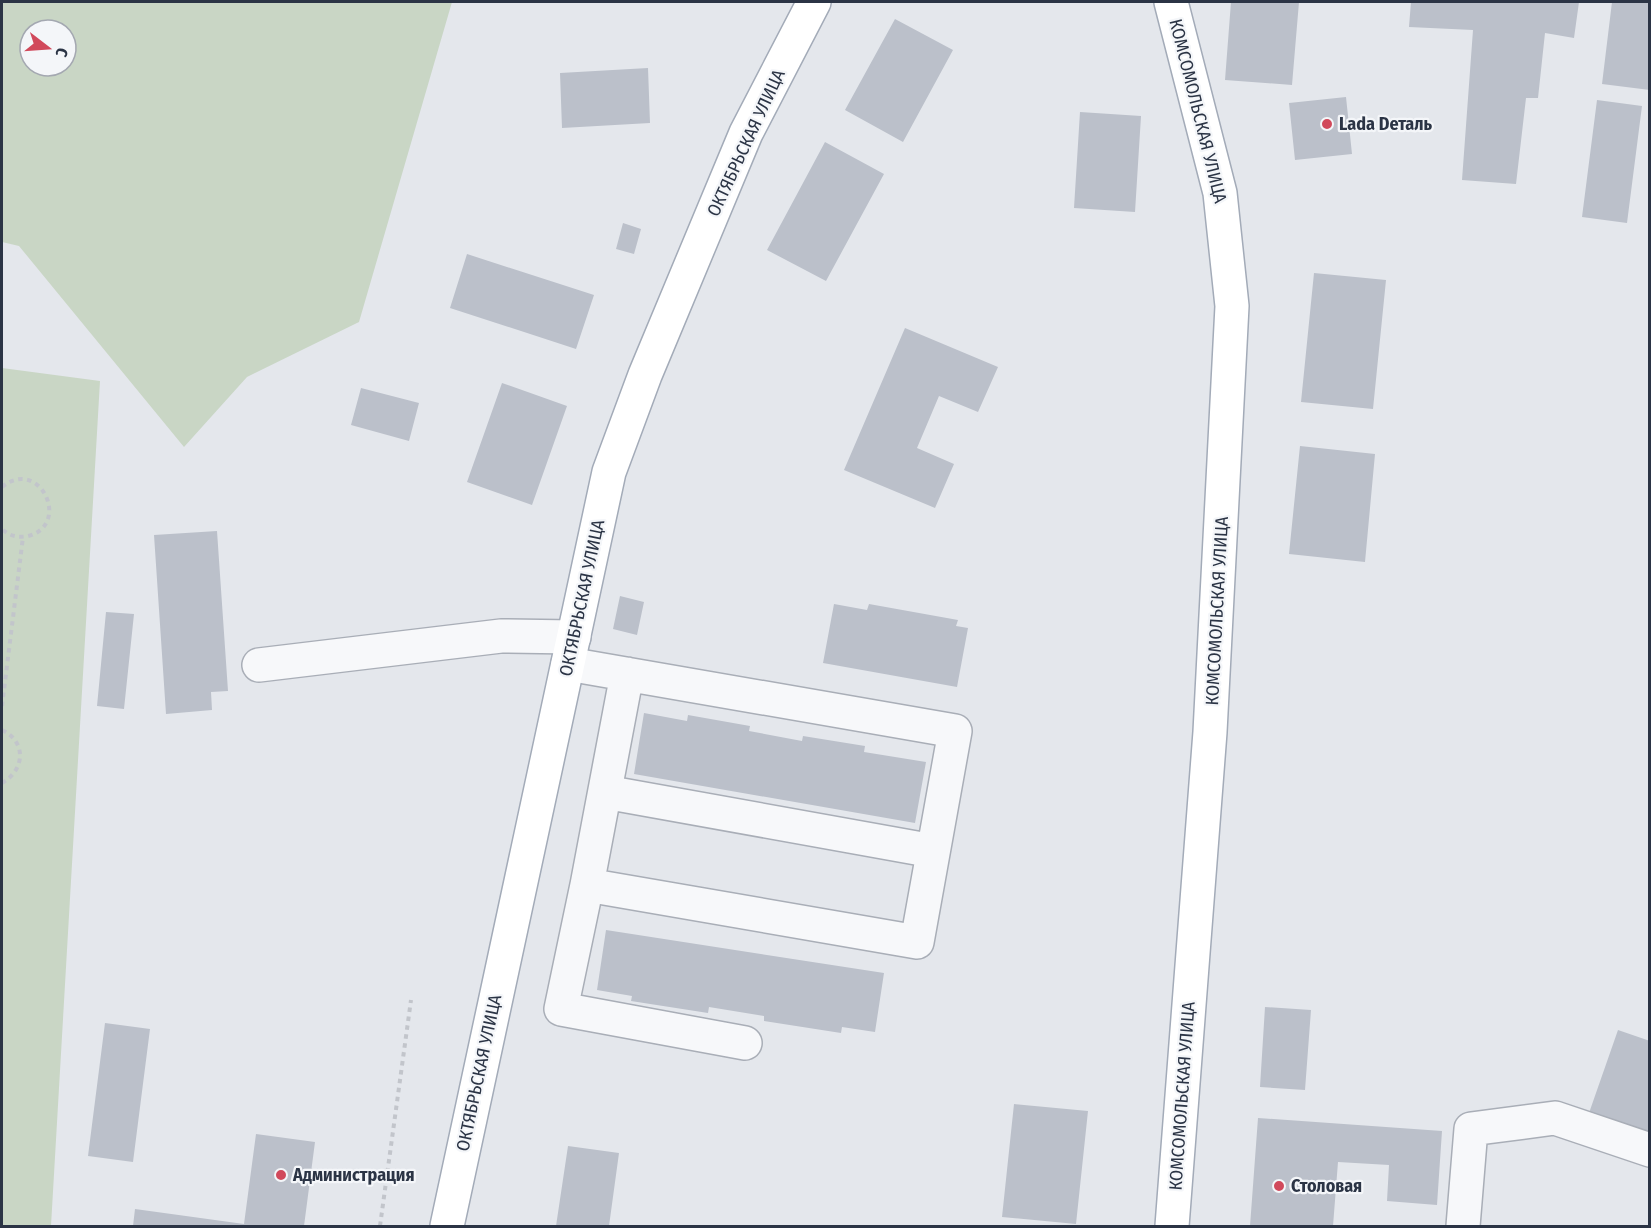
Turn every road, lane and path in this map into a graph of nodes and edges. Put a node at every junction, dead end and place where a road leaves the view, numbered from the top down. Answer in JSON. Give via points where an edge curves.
{"nodes":[{"id":1,"x":814,"y":2,"type":"edge"},
{"id":2,"x":1171,"y":2,"type":"edge"},
{"id":3,"x":2,"y":487,"type":"edge"},
{"id":4,"x":2,"y":529,"type":"edge"},
{"id":5,"x":23,"y":537,"type":"junction"},
{"id":6,"x":571,"y":650,"type":"junction"},
{"id":7,"x":259,"y":664,"type":"dead end"},
{"id":8,"x":627,"y":674,"type":"junction"},
{"id":9,"x":2,"y":706,"type":"edge"},
{"id":10,"x":2,"y":730,"type":"edge"},
{"id":11,"x":2,"y":783,"type":"edge"},
{"id":12,"x":605,"y":792,"type":"junction"},
{"id":13,"x":933,"y":851,"type":"junction"},
{"id":14,"x":587,"y":885,"type":"junction"},
{"id":15,"x":411,"y":1000,"type":"dead end"},
{"id":16,"x":745,"y":1043,"type":"dead end"},
{"id":17,"x":1650,"y":1150,"type":"edge"},
{"id":18,"x":381,"y":1227,"type":"edge"},
{"id":19,"x":447,"y":1227,"type":"edge"},
{"id":20,"x":1172,"y":1227,"type":"edge"},
{"id":21,"x":1464,"y":1227,"type":"edge"}],
"edges":[{"from":1,"to":6,"type":"main road","name":"ОКТЯБРЬСКАЯ УЛИЦА","via":[[746,133],[645,375],[609,472]]},
{"from":2,"to":20,"type":"main road","name":"КОМСОМОЛЬСКАЯ УЛИЦА","via":[[1220,193],[1232,306],[1210,732]]},
{"from":3,"to":5,"type":"path","via":[[24,479],[46,495],[46,521],[40,529]]},
{"from":4,"to":5,"type":"path"},
{"from":5,"to":9,"type":"path"},
{"from":6,"to":7,"type":"lane","via":[[501,636]]},
{"from":6,"to":8,"type":"lane"},
{"from":6,"to":19,"type":"main road","name":"ОКТЯБРЬСКАЯ УЛИЦА"},
{"from":8,"to":12,"type":"lane"},
{"from":8,"to":13,"type":"lane","via":[[955,731]]},
{"from":10,"to":11,"type":"path","via":[[17,743],[19,761],[17,770]]},
{"from":12,"to":13,"type":"lane"},
{"from":12,"to":14,"type":"lane"},
{"from":13,"to":14,"type":"lane","via":[[917,942]]},
{"from":14,"to":16,"type":"lane","via":[[561,1009]]},
{"from":15,"to":18,"type":"path"},
{"from":17,"to":21,"type":"lane","via":[[1556,1118],[1471,1129]]}]}
